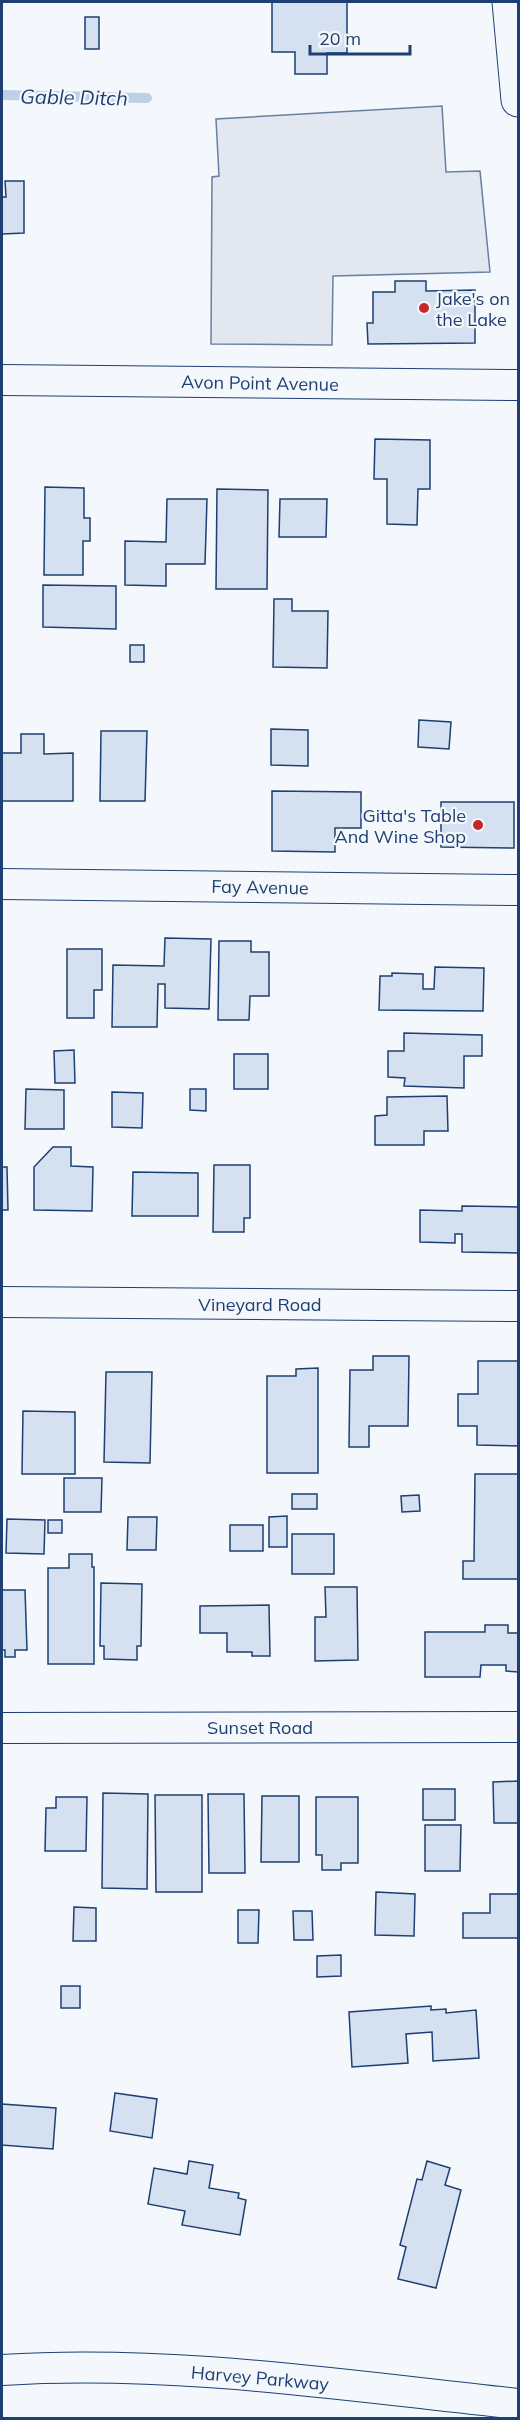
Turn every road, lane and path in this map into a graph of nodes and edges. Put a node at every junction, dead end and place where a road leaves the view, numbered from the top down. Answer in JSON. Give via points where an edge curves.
{"nodes":[{"id":1,"x":509,"y":2,"type":"edge"},
{"id":2,"x":519,"y":100,"type":"edge"},
{"id":3,"x":2,"y":380,"type":"edge"},
{"id":4,"x":519,"y":385,"type":"edge"},
{"id":5,"x":2,"y":884,"type":"edge"},
{"id":6,"x":519,"y":890,"type":"edge"},
{"id":7,"x":2,"y":1302,"type":"edge"},
{"id":8,"x":519,"y":1306,"type":"edge"},
{"id":9,"x":519,"y":1727,"type":"edge"},
{"id":10,"x":2,"y":1728,"type":"edge"},
{"id":11,"x":2,"y":2370,"type":"edge"},
{"id":12,"x":519,"y":2404,"type":"edge"}],
"edges":[{"from":1,"to":2,"type":"main road"},
{"from":3,"to":4,"type":"street","name":"Avon Point Avenue"},
{"from":5,"to":6,"type":"street","name":"Fay Avenue"},
{"from":7,"to":8,"type":"street","name":"Vineyard Road"},
{"from":9,"to":10,"type":"street","name":"Sunset Road"},
{"from":11,"to":12,"type":"street","name":"Harvey Parkway","via":[[115,2367],[227,2373]]}]}
